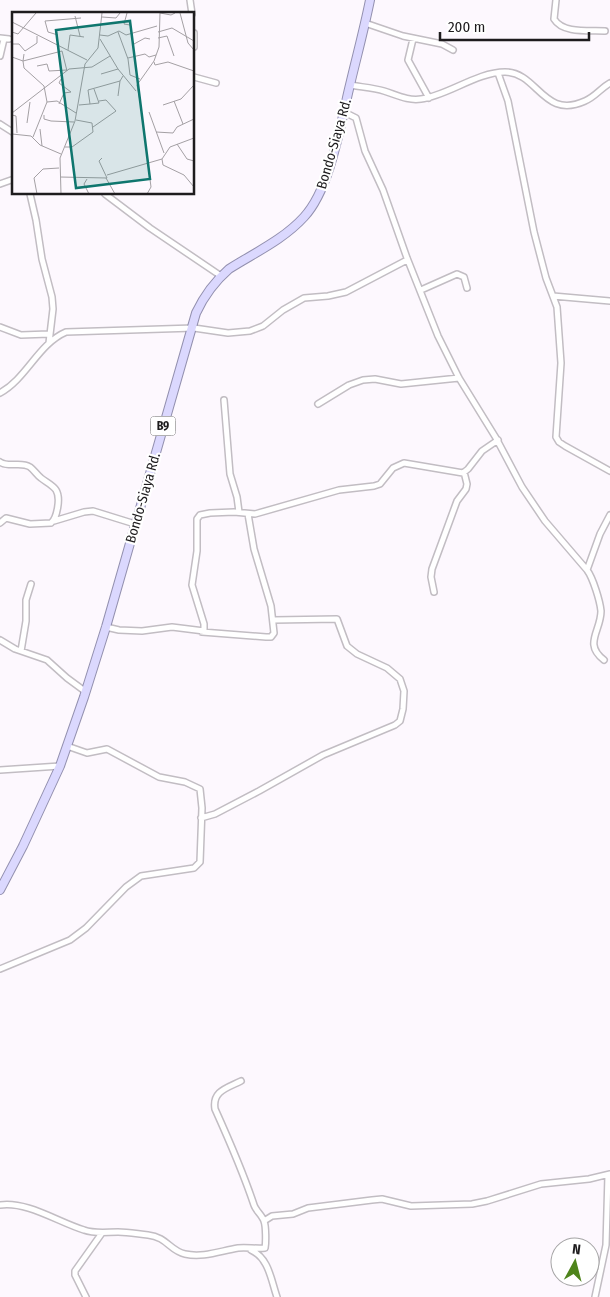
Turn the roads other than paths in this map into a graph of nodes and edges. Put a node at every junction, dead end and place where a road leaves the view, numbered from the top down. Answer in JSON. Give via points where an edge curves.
{"nodes":[{"id":1,"x":370,"y":0,"type":"edge"},
{"id":2,"x":556,"y":0,"type":"edge"},
{"id":3,"x":365,"y":23,"type":"junction"},
{"id":4,"x":605,"y":31,"type":"dead end"},
{"id":5,"x":4,"y":39,"type":"edge"},
{"id":6,"x":413,"y":39,"type":"junction"},
{"id":7,"x":453,"y":50,"type":"dead end"},
{"id":8,"x":0,"y":56,"type":"edge"},
{"id":9,"x":498,"y":73,"type":"junction"},
{"id":10,"x":195,"y":77,"type":"edge"},
{"id":11,"x":216,"y":83,"type":"dead end"},
{"id":12,"x":610,"y":83,"type":"edge"},
{"id":13,"x":350,"y":84,"type":"junction"},
{"id":14,"x":429,"y":98,"type":"junction"},
{"id":15,"x":344,"y":112,"type":"junction"},
{"id":16,"x":0,"y":124,"type":"edge"},
{"id":17,"x":12,"y":132,"type":"edge"},
{"id":18,"x":12,"y":180,"type":"edge"},
{"id":19,"x":0,"y":184,"type":"edge"},
{"id":20,"x":30,"y":195,"type":"edge"},
{"id":21,"x":106,"y":195,"type":"edge"},
{"id":22,"x":408,"y":260,"type":"junction"},
{"id":23,"x":221,"y":276,"type":"junction"},
{"id":24,"x":467,"y":288,"type":"dead end"},
{"id":25,"x":421,"y":290,"type":"junction"},
{"id":26,"x":553,"y":296,"type":"junction"},
{"id":27,"x":610,"y":301,"type":"edge"},
{"id":28,"x":0,"y":327,"type":"edge"},
{"id":29,"x":194,"y":328,"type":"junction"},
{"id":30,"x":49,"y":334,"type":"junction"},
{"id":31,"x":49,"y":343,"type":"junction"},
{"id":32,"x":459,"y":378,"type":"junction"},
{"id":33,"x":0,"y":393,"type":"edge"},
{"id":34,"x":224,"y":400,"type":"dead end"},
{"id":35,"x":318,"y":404,"type":"dead end"},
{"id":36,"x":498,"y":440,"type":"junction"},
{"id":37,"x":0,"y":462,"type":"edge"},
{"id":38,"x":610,"y":471,"type":"edge"},
{"id":39,"x":464,"y":472,"type":"junction"},
{"id":40,"x":239,"y":512,"type":"junction"},
{"id":41,"x":248,"y":514,"type":"junction"},
{"id":42,"x":610,"y":515,"type":"edge"},
{"id":43,"x":53,"y":522,"type":"junction"},
{"id":44,"x":0,"y":523,"type":"edge"},
{"id":45,"x":135,"y":524,"type":"junction"},
{"id":46,"x":587,"y":570,"type":"junction"},
{"id":47,"x":31,"y":584,"type":"dead end"},
{"id":48,"x":434,"y":592,"type":"dead end"},
{"id":49,"x":274,"y":620,"type":"junction"},
{"id":50,"x":106,"y":627,"type":"junction"},
{"id":51,"x":202,"y":632,"type":"junction"},
{"id":52,"x":0,"y":640,"type":"edge"},
{"id":53,"x":21,"y":651,"type":"junction"},
{"id":54,"x":604,"y":660,"type":"dead end"},
{"id":55,"x":86,"y":692,"type":"junction"},
{"id":56,"x":67,"y":746,"type":"junction"},
{"id":57,"x":60,"y":766,"type":"junction"},
{"id":58,"x":0,"y":770,"type":"edge"},
{"id":59,"x":201,"y":818,"type":"junction"},
{"id":60,"x":0,"y":890,"type":"edge"},
{"id":61,"x":0,"y":969,"type":"edge"},
{"id":62,"x":241,"y":1081,"type":"dead end"},
{"id":63,"x":609,"y":1175,"type":"edge"},
{"id":64,"x":0,"y":1205,"type":"edge"},
{"id":65,"x":264,"y":1221,"type":"junction"},
{"id":66,"x":102,"y":1233,"type":"junction"},
{"id":67,"x":249,"y":1248,"type":"junction"},
{"id":68,"x":86,"y":1297,"type":"edge"},
{"id":69,"x":277,"y":1297,"type":"edge"},
{"id":70,"x":595,"y":1297,"type":"edge"}],
"edges":[{"from":1,"to":3,"type":"highway","name":"Bondo-Siaya Rd.","number":"B9"},
{"from":2,"to":4,"type":"street","via":[[554,19],[561,27]]},
{"from":3,"to":6,"type":"street"},
{"from":3,"to":13,"type":"highway","name":"Bondo-Siaya Rd.","number":"B9"},
{"from":5,"to":8,"type":"street"},
{"from":6,"to":7,"type":"street","via":[[442,44]]},
{"from":6,"to":14,"type":"street","via":[[408,60]]},
{"from":9,"to":12,"type":"street","via":[[513,73],[553,103],[562,106],[585,101]]},
{"from":9,"to":14,"type":"street","via":[[465,82]]},
{"from":9,"to":26,"type":"street","via":[[508,101],[534,232]]},
{"from":10,"to":11,"type":"street"},
{"from":13,"to":14,"type":"street","via":[[411,100]]},
{"from":13,"to":15,"type":"highway","name":"Bondo-Siaya Rd.","number":"B9"},
{"from":15,"to":22,"type":"street","via":[[356,118],[362,142]]},
{"from":15,"to":23,"type":"highway","name":"Bondo-Siaya Rd.","number":"B9","via":[[323,187],[308,212],[284,234]]},
{"from":16,"to":17,"type":"street"},
{"from":18,"to":19,"type":"street"},
{"from":20,"to":30,"type":"street","via":[[52,297]]},
{"from":21,"to":23,"type":"street"},
{"from":22,"to":25,"type":"street"},
{"from":22,"to":29,"type":"street","via":[[346,292],[304,298],[259,329],[228,333]]},
{"from":23,"to":29,"type":"highway","name":"Bondo-Siaya Rd.","number":"B9","via":[[201,303]]},
{"from":24,"to":25,"type":"street","via":[[464,278],[457,274]]},
{"from":25,"to":32,"type":"street","via":[[433,327]]},
{"from":26,"to":27,"type":"street"},
{"from":26,"to":38,"type":"street","via":[[557,306],[561,363],[557,440]]},
{"from":28,"to":30,"type":"street","via":[[21,335]]},
{"from":29,"to":31,"type":"street","via":[[70,331]]},
{"from":29,"to":45,"type":"highway","name":"Bondo-Siaya Rd.","number":"B9"},
{"from":30,"to":31,"type":"street"},
{"from":31,"to":33,"type":"street","via":[[17,380]]},
{"from":32,"to":35,"type":"street","via":[[402,384],[363,380],[349,384]]},
{"from":32,"to":36,"type":"street"},
{"from":34,"to":40,"type":"street","via":[[230,474]]},
{"from":36,"to":39,"type":"street","via":[[482,451]]},
{"from":36,"to":46,"type":"street","via":[[518,480],[545,521]]},
{"from":37,"to":43,"type":"street","via":[[30,467],[55,488],[58,496]]},
{"from":39,"to":41,"type":"street","via":[[404,463],[393,468],[378,485],[339,490]]},
{"from":39,"to":48,"type":"street","via":[[466,489],[457,500],[432,569]]},
{"from":40,"to":41,"type":"street"},
{"from":40,"to":51,"type":"street","via":[[210,513],[197,519],[192,585],[204,624]]},
{"from":41,"to":49,"type":"street","via":[[254,549]]},
{"from":42,"to":46,"type":"street"},
{"from":43,"to":44,"type":"street","via":[[37,525],[6,518]]},
{"from":43,"to":45,"type":"street","via":[[93,511]]},
{"from":45,"to":50,"type":"highway","name":"Bondo-Siaya Rd.","number":"B9"},
{"from":46,"to":54,"type":"street","via":[[601,609],[594,648]]},
{"from":47,"to":53,"type":"street","via":[[26,600]]},
{"from":49,"to":51,"type":"street","via":[[271,637]]},
{"from":49,"to":59,"type":"street","via":[[337,619],[346,646],[388,668],[400,679],[404,691],[401,717],[395,725],[336,750],[215,814]]},
{"from":50,"to":51,"type":"street","via":[[142,631],[172,627]]},
{"from":50,"to":55,"type":"highway","name":"Bondo-Siaya Rd.","number":"B9"},
{"from":52,"to":53,"type":"street"},
{"from":53,"to":55,"type":"street","via":[[49,661]]},
{"from":55,"to":56,"type":"highway","name":"Bondo-Siaya Rd.","number":"B9"},
{"from":56,"to":57,"type":"highway","name":"Bondo-Siaya Rd.","number":"B9"},
{"from":56,"to":59,"type":"street","via":[[88,753],[107,749],[159,776],[196,787],[201,792]]},
{"from":57,"to":58,"type":"street"},
{"from":57,"to":60,"type":"highway","name":"Bondo-Siaya Rd.","number":"B9"},
{"from":59,"to":61,"type":"street","via":[[200,862],[194,868],[141,876],[70,940]]},
{"from":62,"to":65,"type":"street","via":[[217,1094],[215,1109],[254,1205]]},
{"from":63,"to":65,"type":"street","via":[[540,1184],[472,1204],[411,1206],[378,1199],[308,1208],[293,1214],[272,1216]]},
{"from":63,"to":70,"type":"street","via":[[606,1245]]},
{"from":64,"to":66,"type":"street","via":[[26,1207],[84,1230]]},
{"from":65,"to":67,"type":"street","via":[[265,1248]]},
{"from":66,"to":67,"type":"street","via":[[156,1236],[177,1251],[189,1254]]},
{"from":66,"to":68,"type":"street","via":[[75,1270]]},
{"from":67,"to":69,"type":"street","via":[[264,1261]]}]}
